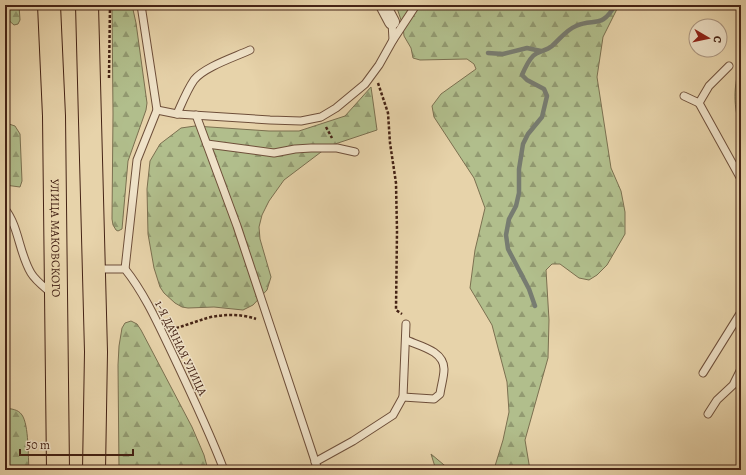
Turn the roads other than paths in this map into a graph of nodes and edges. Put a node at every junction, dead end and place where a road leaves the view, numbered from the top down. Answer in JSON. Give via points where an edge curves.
{"nodes":[{"id":1,"x":88,"y":5,"type":"edge"},
{"id":2,"x":141,"y":5,"type":"edge"},
{"id":3,"x":383,"y":5,"type":"edge"},
{"id":4,"x":416,"y":5,"type":"edge"},
{"id":5,"x":44,"y":6,"type":"edge"},
{"id":6,"x":392,"y":22,"type":"joint"},
{"id":7,"x":393,"y":40,"type":"junction"},
{"id":8,"x":250,"y":50,"type":"dead end"},
{"id":9,"x":729,"y":66,"type":"dead end"},
{"id":10,"x":684,"y":96,"type":"dead end"},
{"id":11,"x":699,"y":103,"type":"junction"},
{"id":12,"x":157,"y":110,"type":"junction"},
{"id":13,"x":177,"y":114,"type":"junction"},
{"id":14,"x":196,"y":115,"type":"junction"},
{"id":15,"x":207,"y":144,"type":"junction"},
{"id":16,"x":355,"y":152,"type":"dead end"},
{"id":17,"x":741,"y":179,"type":"edge"},
{"id":18,"x":5,"y":209,"type":"edge"},
{"id":19,"x":94,"y":269,"type":"junction"},
{"id":20,"x":125,"y":269,"type":"junction"},
{"id":21,"x":56,"y":298,"type":"junction"},
{"id":22,"x":741,"y":312,"type":"edge"},
{"id":23,"x":406,"y":324,"type":"road end"},
{"id":24,"x":406,"y":340,"type":"junction"},
{"id":25,"x":741,"y":369,"type":"edge"},
{"id":26,"x":703,"y":373,"type":"dead end"},
{"id":27,"x":403,"y":397,"type":"junction"},
{"id":28,"x":708,"y":414,"type":"dead end"},
{"id":29,"x":315,"y":462,"type":"junction"},
{"id":30,"x":58,"y":470,"type":"edge"},
{"id":31,"x":94,"y":470,"type":"edge"},
{"id":32,"x":224,"y":470,"type":"edge"},
{"id":33,"x":318,"y":470,"type":"edge"}],
"edges":[{"from":1,"to":19,"type":"highway"},
{"from":2,"to":12,"type":"lane"},
{"from":3,"to":6,"type":"street"},
{"from":4,"to":7,"type":"lane"},
{"from":5,"to":21,"type":"highway","name":"УЛИЦА МАКОВСКОГО","via":[[54,116]]},
{"from":6,"to":7,"type":"lane"},
{"from":7,"to":14,"type":"lane","via":[[365,84],[321,117],[301,121]]},
{"from":8,"to":13,"type":"lane","via":[[218,63],[194,79]]},
{"from":9,"to":11,"type":"lane","via":[[709,86]]},
{"from":10,"to":11,"type":"lane"},
{"from":11,"to":17,"type":"lane"},
{"from":12,"to":13,"type":"lane"},
{"from":12,"to":20,"type":"lane","via":[[137,160]]},
{"from":13,"to":14,"type":"lane"},
{"from":14,"to":15,"type":"lane"},
{"from":15,"to":16,"type":"lane","via":[[274,153],[295,149],[336,148]]},
{"from":15,"to":29,"type":"lane","via":[[237,226]]},
{"from":18,"to":21,"type":"lane","via":[[11,216],[25,263],[32,275]]},
{"from":19,"to":20,"type":"lane"},
{"from":19,"to":31,"type":"highway"},
{"from":20,"to":32,"type":"lane","name":"1-Я ДАЧНАЯ УЛИЦА","via":[[135,281],[161,330],[203,417]]},
{"from":21,"to":30,"type":"highway","name":"УЛИЦА МАКОВСКОГО"},
{"from":22,"to":26,"type":"lane"},
{"from":23,"to":24,"type":"lane"},
{"from":24,"to":27,"type":"lane"},
{"from":24,"to":27,"type":"lane","via":[[429,350],[441,359],[444,369],[440,394],[434,399]]},
{"from":25,"to":28,"type":"lane","via":[[733,385],[717,400]]},
{"from":27,"to":29,"type":"lane","via":[[393,415]]},
{"from":29,"to":33,"type":"lane"}]}
